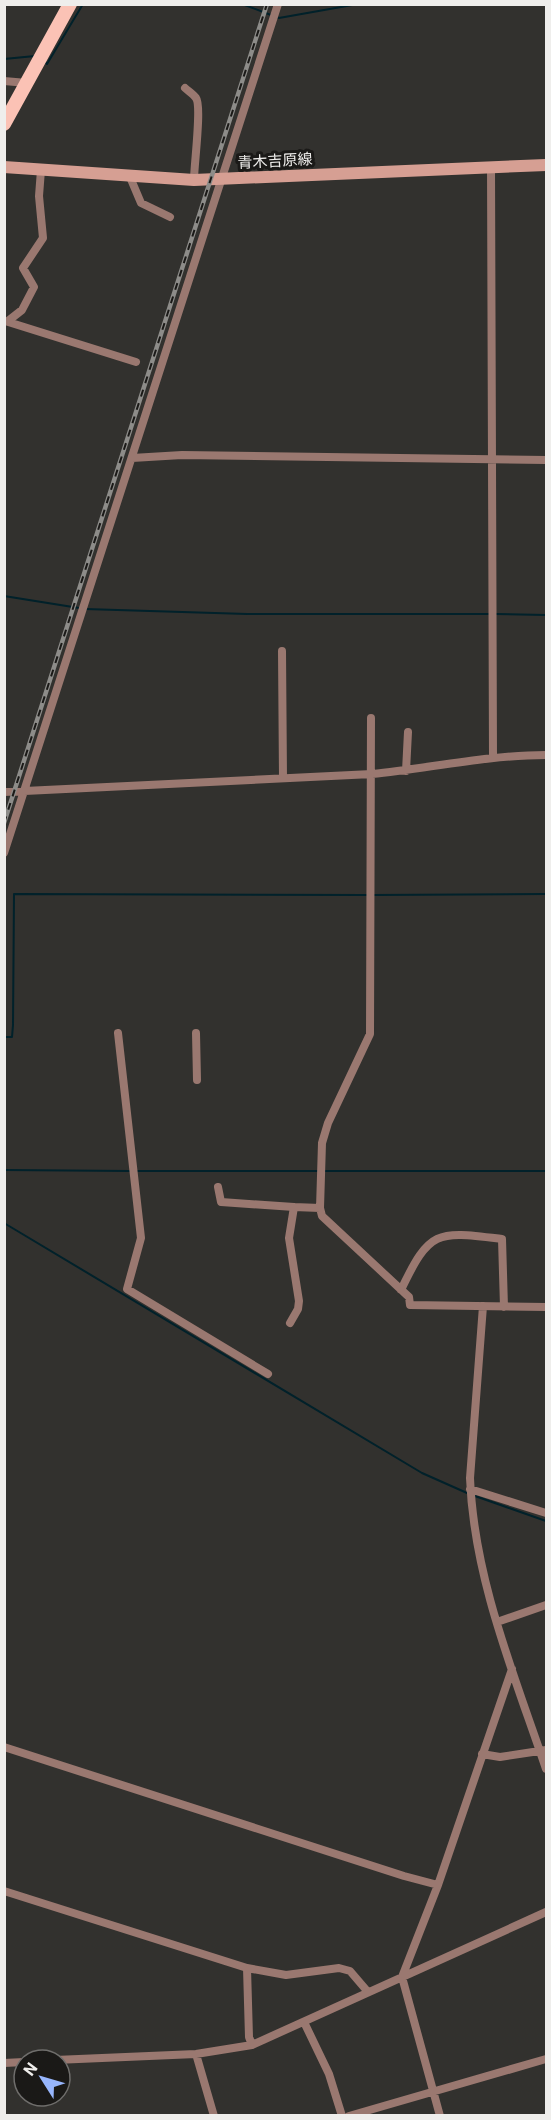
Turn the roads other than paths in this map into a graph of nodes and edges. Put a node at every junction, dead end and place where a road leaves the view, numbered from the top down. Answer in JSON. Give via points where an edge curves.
{"nodes":[{"id":1,"x":70,"y":4,"type":"edge"},
{"id":2,"x":278,"y":4,"type":"edge"},
{"id":3,"x":4,"y":81,"type":"edge"},
{"id":4,"x":27,"y":83,"type":"junction"},
{"id":5,"x":185,"y":88,"type":"dead end"},
{"id":6,"x":4,"y":124,"type":"edge"},
{"id":7,"x":546,"y":165,"type":"edge"},
{"id":8,"x":4,"y":167,"type":"edge"},
{"id":9,"x":491,"y":168,"type":"junction"},
{"id":10,"x":41,"y":170,"type":"junction"},
{"id":11,"x":130,"y":177,"type":"junction"},
{"id":12,"x":222,"y":179,"type":"junction"},
{"id":13,"x":194,"y":180,"type":"junction"},
{"id":14,"x":170,"y":217,"type":"dead end"},
{"id":15,"x":6,"y":321,"type":"edge"},
{"id":16,"x":136,"y":362,"type":"dead end"},
{"id":17,"x":132,"y":458,"type":"junction"},
{"id":18,"x":492,"y":460,"type":"junction"},
{"id":19,"x":546,"y":460,"type":"edge"},
{"id":20,"x":282,"y":651,"type":"dead end"},
{"id":21,"x":371,"y":718,"type":"dead end"},
{"id":22,"x":408,"y":732,"type":"dead end"},
{"id":23,"x":546,"y":755,"type":"edge"},
{"id":24,"x":493,"y":757,"type":"junction"},
{"id":25,"x":406,"y":771,"type":"junction"},
{"id":26,"x":372,"y":774,"type":"junction"},
{"id":27,"x":284,"y":778,"type":"junction"},
{"id":28,"x":25,"y":790,"type":"junction"},
{"id":29,"x":4,"y":792,"type":"edge"},
{"id":30,"x":4,"y":853,"type":"edge"},
{"id":31,"x":118,"y":1033,"type":"dead end"},
{"id":32,"x":196,"y":1033,"type":"dead end"},
{"id":33,"x":197,"y":1080,"type":"dead end"},
{"id":34,"x":218,"y":1187,"type":"dead end"},
{"id":35,"x":294,"y":1207,"type":"junction"},
{"id":36,"x":320,"y":1208,"type":"junction"},
{"id":37,"x":401,"y":1290,"type":"junction"},
{"id":38,"x":483,"y":1306,"type":"junction"},
{"id":39,"x":504,"y":1307,"type":"junction"},
{"id":40,"x":546,"y":1308,"type":"edge"},
{"id":41,"x":290,"y":1323,"type":"dead end"},
{"id":42,"x":268,"y":1374,"type":"dead end"},
{"id":43,"x":470,"y":1489,"type":"junction"},
{"id":44,"x":546,"y":1513,"type":"edge"},
{"id":45,"x":546,"y":1605,"type":"edge"},
{"id":46,"x":497,"y":1622,"type":"junction"},
{"id":47,"x":512,"y":1669,"type":"junction"},
{"id":48,"x":4,"y":1747,"type":"edge"},
{"id":49,"x":544,"y":1751,"type":"edge"},
{"id":50,"x":482,"y":1754,"type":"junction"},
{"id":51,"x":546,"y":1768,"type":"edge"},
{"id":52,"x":438,"y":1885,"type":"junction"},
{"id":53,"x":4,"y":1891,"type":"edge"},
{"id":54,"x":546,"y":1912,"type":"edge"},
{"id":55,"x":247,"y":1968,"type":"junction"},
{"id":56,"x":402,"y":1977,"type":"junction"},
{"id":57,"x":368,"y":1992,"type":"junction"},
{"id":58,"x":304,"y":2022,"type":"junction"},
{"id":59,"x":252,"y":2045,"type":"junction"},
{"id":60,"x":196,"y":2054,"type":"junction"},
{"id":61,"x":72,"y":2059,"type":"edge"},
{"id":62,"x":546,"y":2059,"type":"edge"},
{"id":63,"x":433,"y":2092,"type":"junction"},
{"id":64,"x":214,"y":2115,"type":"edge"},
{"id":65,"x":342,"y":2115,"type":"edge"},
{"id":66,"x":349,"y":2115,"type":"edge"},
{"id":67,"x":440,"y":2115,"type":"edge"}],
"edges":[{"from":1,"to":4,"type":"main road"},
{"from":2,"to":12,"type":"street"},
{"from":3,"to":4,"type":"street"},
{"from":4,"to":6,"type":"main road"},
{"from":5,"to":13,"type":"street","via":[[197,99],[200,112]]},
{"from":7,"to":9,"type":"main road","name":"青木吉原線"},
{"from":8,"to":10,"type":"main road","name":"青木吉原線"},
{"from":9,"to":12,"type":"main road","name":"青木吉原線"},
{"from":9,"to":18,"type":"street"},
{"from":10,"to":11,"type":"main road","name":"青木吉原線"},
{"from":10,"to":15,"type":"street","via":[[43,238],[23,268],[34,287],[22,310]]},
{"from":11,"to":13,"type":"main road","name":"青木吉原線"},
{"from":11,"to":14,"type":"street","via":[[141,203]]},
{"from":12,"to":13,"type":"main road","name":"青木吉原線"},
{"from":12,"to":17,"type":"street"},
{"from":15,"to":16,"type":"street"},
{"from":17,"to":18,"type":"street","via":[[182,455]]},
{"from":17,"to":28,"type":"street"},
{"from":18,"to":19,"type":"street"},
{"from":18,"to":24,"type":"street"},
{"from":20,"to":27,"type":"street"},
{"from":21,"to":26,"type":"street"},
{"from":22,"to":25,"type":"street"},
{"from":23,"to":24,"type":"street"},
{"from":24,"to":25,"type":"street"},
{"from":25,"to":26,"type":"street"},
{"from":26,"to":27,"type":"street"},
{"from":26,"to":36,"type":"street","via":[[370,1034],[322,1143]]},
{"from":27,"to":28,"type":"street"},
{"from":28,"to":29,"type":"street"},
{"from":28,"to":30,"type":"street"},
{"from":31,"to":42,"type":"street","via":[[141,1238],[127,1289]]},
{"from":32,"to":33,"type":"street"},
{"from":34,"to":35,"type":"street","via":[[220,1202]]},
{"from":35,"to":36,"type":"street"},
{"from":35,"to":41,"type":"street","via":[[289,1238],[299,1301]]},
{"from":36,"to":37,"type":"street","via":[[322,1216]]},
{"from":37,"to":38,"type":"street","via":[[409,1297],[410,1305]]},
{"from":37,"to":39,"type":"street","via":[[427,1245],[444,1235],[502,1239]]},
{"from":38,"to":39,"type":"street"},
{"from":38,"to":43,"type":"street"},
{"from":39,"to":40,"type":"street"},
{"from":43,"to":44,"type":"street"},
{"from":43,"to":46,"type":"street","via":[[481,1567]]},
{"from":45,"to":46,"type":"street"},
{"from":46,"to":47,"type":"street"},
{"from":47,"to":49,"type":"street"},
{"from":47,"to":50,"type":"street"},
{"from":48,"to":52,"type":"street"},
{"from":49,"to":50,"type":"street","via":[[500,1757]]},
{"from":49,"to":51,"type":"street"},
{"from":50,"to":52,"type":"street"},
{"from":52,"to":56,"type":"street"},
{"from":53,"to":55,"type":"street"},
{"from":54,"to":56,"type":"street"},
{"from":55,"to":57,"type":"street","via":[[286,1975],[339,1968],[350,1971]]},
{"from":55,"to":59,"type":"street"},
{"from":56,"to":57,"type":"street"},
{"from":56,"to":63,"type":"street"},
{"from":57,"to":58,"type":"street"},
{"from":58,"to":59,"type":"street"},
{"from":58,"to":65,"type":"street","via":[[329,2074]]},
{"from":59,"to":60,"type":"street"},
{"from":60,"to":61,"type":"street"},
{"from":60,"to":64,"type":"street"},
{"from":62,"to":63,"type":"street"},
{"from":63,"to":66,"type":"street"},
{"from":63,"to":67,"type":"street"}]}
